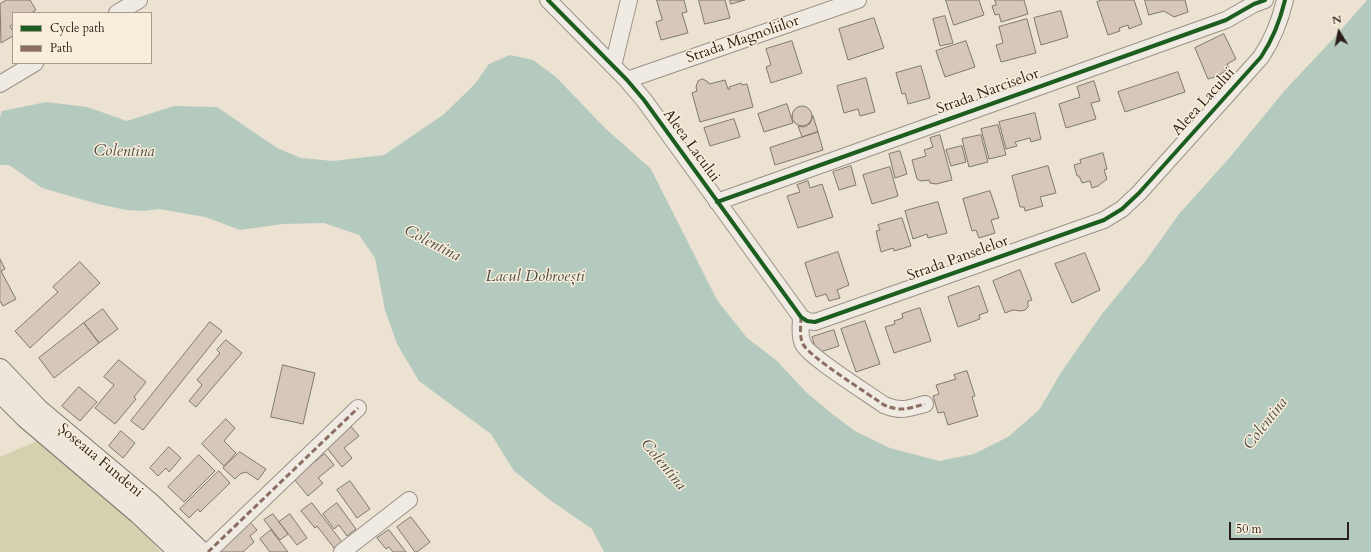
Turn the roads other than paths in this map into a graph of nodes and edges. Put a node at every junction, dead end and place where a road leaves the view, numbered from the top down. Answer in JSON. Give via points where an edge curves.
{"nodes":[{"id":1,"x":139,"y":0,"type":"edge"},
{"id":2,"x":548,"y":0,"type":"edge"},
{"id":3,"x":629,"y":0,"type":"edge"},
{"id":4,"x":858,"y":0,"type":"edge"},
{"id":5,"x":1266,"y":0,"type":"edge"},
{"id":6,"x":1285,"y":0,"type":"edge"},
{"id":7,"x":119,"y":12,"type":"edge"},
{"id":8,"x":33,"y":64,"type":"edge"},
{"id":9,"x":613,"y":66,"type":"junction"},
{"id":10,"x":628,"y":80,"type":"junction"},
{"id":11,"x":0,"y":84,"type":"edge"},
{"id":12,"x":717,"y":202,"type":"junction"},
{"id":13,"x":1122,"y":209,"type":"joint"},
{"id":14,"x":801,"y":317,"type":"junction"},
{"id":15,"x":0,"y":369,"type":"edge"},
{"id":16,"x":0,"y":392,"type":"edge"},
{"id":17,"x":925,"y":404,"type":"dead end"},
{"id":18,"x":358,"y":408,"type":"dead end"},
{"id":19,"x":409,"y":500,"type":"dead end"},
{"id":20,"x":179,"y":552,"type":"edge"},
{"id":21,"x":201,"y":552,"type":"edge"},
{"id":22,"x":208,"y":552,"type":"edge"},
{"id":23,"x":342,"y":552,"type":"edge"}],
"edges":[{"from":1,"to":7,"type":"street"},
{"from":2,"to":9,"type":"street","name":"Aleea Lacului"},
{"from":3,"to":9,"type":"street"},
{"from":4,"to":10,"type":"street","name":"Strada Magnoliilor"},
{"from":5,"to":12,"type":"street","name":"Strada Narciselor","via":[[1226,20]]},
{"from":6,"to":13,"type":"street","name":"Aleea Lacului","via":[[1274,36],[1261,57]]},
{"from":8,"to":11,"type":"street"},
{"from":9,"to":10,"type":"street","name":"Aleea Lacului"},
{"from":10,"to":12,"type":"street","name":"Aleea Lacului"},
{"from":12,"to":14,"type":"street","name":"Aleea Lacului"},
{"from":13,"to":14,"type":"street","name":"Strada Panselelor","via":[[1104,220],[823,320],[807,321]]},
{"from":14,"to":17,"type":"street","via":[[802,342],[817,358],[884,405],[904,410]]},
{"from":15,"to":21,"type":"main road","name":"Șoseaua Fundeni","via":[[38,410],[150,503]]},
{"from":16,"to":20,"type":"main road","name":"Șoseaua Fundeni","via":[[26,418],[139,514]]},
{"from":18,"to":22,"type":"street"},
{"from":19,"to":23,"type":"street"}]}
